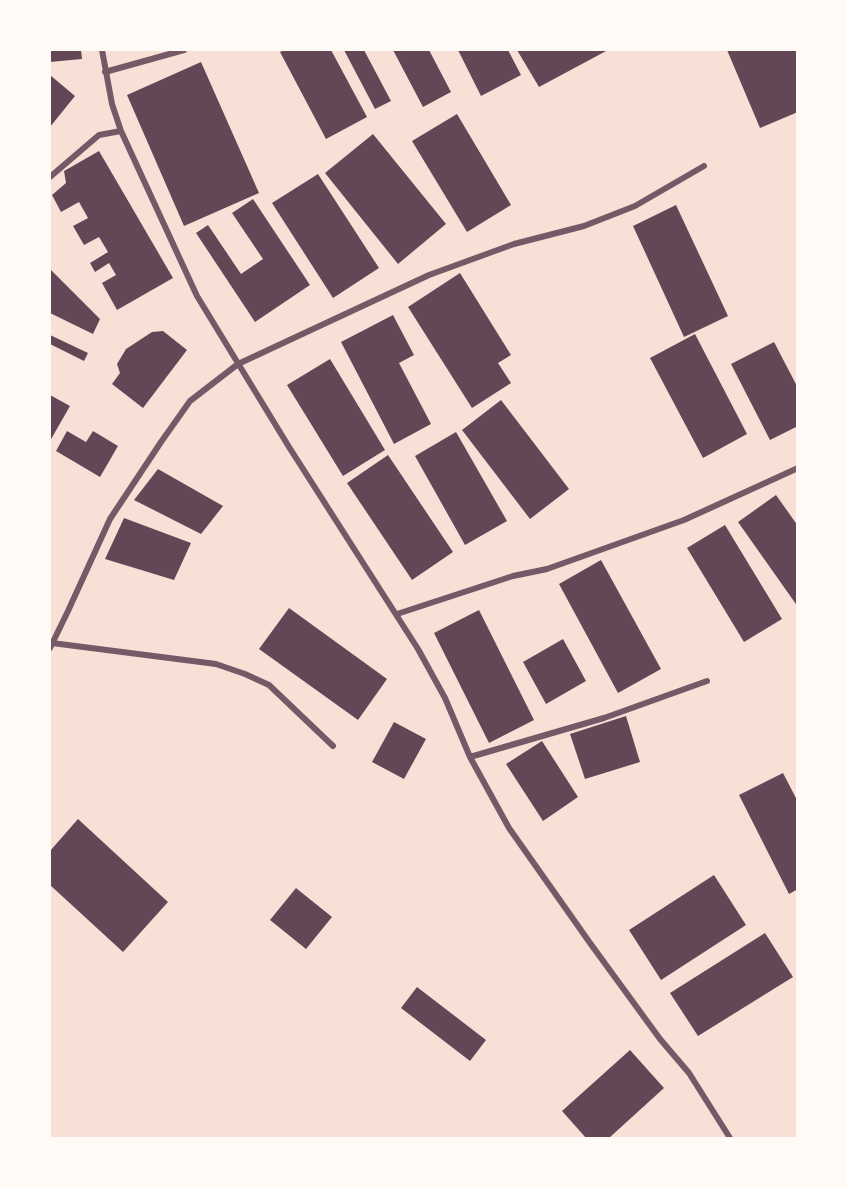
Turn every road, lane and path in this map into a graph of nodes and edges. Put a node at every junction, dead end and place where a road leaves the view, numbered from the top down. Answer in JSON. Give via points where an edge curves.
{"nodes":[{"id":1,"x":102,"y":50,"type":"edge"},
{"id":2,"x":184,"y":50,"type":"edge"},
{"id":3,"x":105,"y":72,"type":"junction"},
{"id":4,"x":122,"y":131,"type":"junction"},
{"id":5,"x":704,"y":166,"type":"dead end"},
{"id":6,"x":50,"y":177,"type":"edge"},
{"id":7,"x":238,"y":364,"type":"junction"},
{"id":8,"x":798,"y":468,"type":"edge"},
{"id":9,"x":397,"y":614,"type":"junction"},
{"id":10,"x":51,"y":645,"type":"edge"},
{"id":11,"x":707,"y":681,"type":"dead end"},
{"id":12,"x":333,"y":746,"type":"dead end"},
{"id":13,"x":470,"y":757,"type":"junction"},
{"id":14,"x":730,"y":1138,"type":"edge"}],
"edges":[{"from":1,"to":3,"type":"street"},
{"from":2,"to":3,"type":"street"},
{"from":3,"to":4,"type":"street"},
{"from":4,"to":6,"type":"street","via":[[99,135]]},
{"from":4,"to":7,"type":"street","via":[[197,296]]},
{"from":5,"to":7,"type":"street","via":[[634,206],[585,226],[514,244],[429,275]]},
{"from":7,"to":9,"type":"street"},
{"from":7,"to":10,"type":"street","via":[[190,401],[154,452],[110,519]]},
{"from":8,"to":9,"type":"street","via":[[684,520],[548,568]]},
{"from":9,"to":13,"type":"street","via":[[444,698]]},
{"from":10,"to":12,"type":"street","via":[[216,664],[245,674],[268,685]]},
{"from":11,"to":13,"type":"street","via":[[604,718]]},
{"from":13,"to":14,"type":"street","via":[[509,828],[590,944],[689,1073]]}]}
